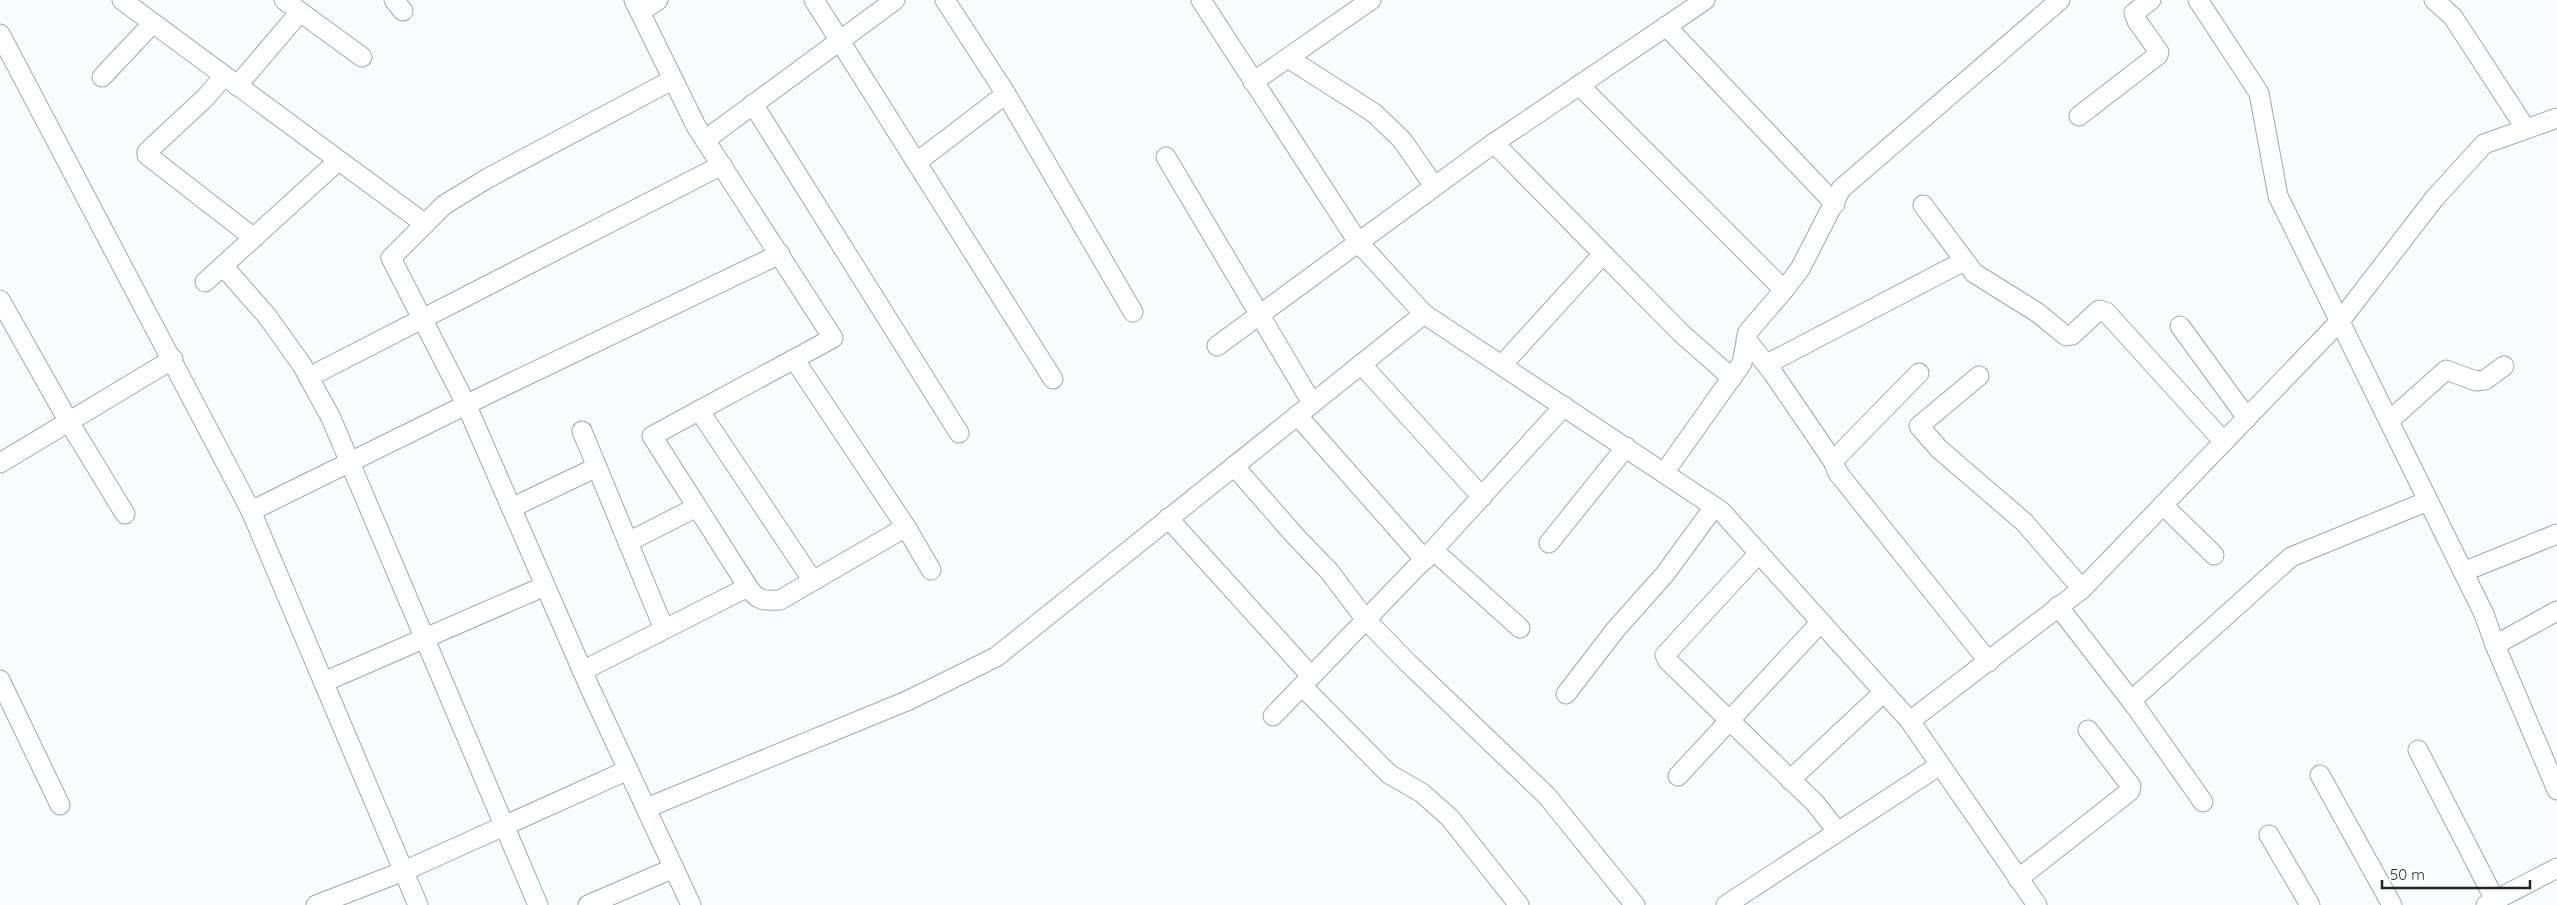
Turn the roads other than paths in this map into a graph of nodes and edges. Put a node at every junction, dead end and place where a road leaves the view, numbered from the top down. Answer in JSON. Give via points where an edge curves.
{"nodes":[{"id":1,"x":123,"y":0,"type":"edge"},
{"id":2,"x":284,"y":0,"type":"edge"},
{"id":3,"x":658,"y":0,"type":"edge"},
{"id":4,"x":814,"y":0,"type":"edge"},
{"id":5,"x":895,"y":0,"type":"edge"},
{"id":6,"x":945,"y":0,"type":"edge"},
{"id":7,"x":1201,"y":0,"type":"edge"},
{"id":8,"x":1371,"y":0,"type":"edge"},
{"id":9,"x":1705,"y":0,"type":"edge"},
{"id":10,"x":2060,"y":0,"type":"edge"},
{"id":11,"x":2151,"y":0,"type":"edge"},
{"id":12,"x":2198,"y":0,"type":"edge"},
{"id":13,"x":2434,"y":0,"type":"edge"},
{"id":14,"x":637,"y":6,"type":"edge"},
{"id":15,"x":300,"y":12,"type":"junction"},
{"id":16,"x":153,"y":23,"type":"junction"},
{"id":17,"x":1666,"y":26,"type":"junction"},
{"id":18,"x":0,"y":34,"type":"edge"},
{"id":19,"x":840,"y":40,"type":"junction"},
{"id":20,"x":362,"y":58,"type":"dead end"},
{"id":21,"x":1288,"y":58,"type":"junction"},
{"id":22,"x":102,"y":77,"type":"dead end"},
{"id":23,"x":672,"y":80,"type":"junction"},
{"id":24,"x":231,"y":81,"type":"junction"},
{"id":25,"x":1253,"y":82,"type":"junction"},
{"id":26,"x":1579,"y":85,"type":"junction"},
{"id":27,"x":1006,"y":94,"type":"junction"},
{"id":28,"x":753,"y":104,"type":"junction"},
{"id":29,"x":2079,"y":116,"type":"dead end"},
{"id":30,"x":2557,"y":118,"type":"edge"},
{"id":31,"x":2526,"y":129,"type":"junction"},
{"id":32,"x":705,"y":140,"type":"junction"},
{"id":33,"x":1494,"y":143,"type":"junction"},
{"id":34,"x":1166,"y":157,"type":"dead end"},
{"id":35,"x":338,"y":161,"type":"junction"},
{"id":36,"x":917,"y":162,"type":"junction"},
{"id":37,"x":722,"y":165,"type":"junction"},
{"id":38,"x":1434,"y":186,"type":"junction"},
{"id":39,"x":1835,"y":204,"type":"junction"},
{"id":40,"x":1923,"y":205,"type":"dead end"},
{"id":41,"x":425,"y":224,"type":"junction"},
{"id":42,"x":254,"y":238,"type":"junction"},
{"id":43,"x":1358,"y":242,"type":"junction"},
{"id":44,"x":780,"y":254,"type":"junction"},
{"id":45,"x":1603,"y":254,"type":"junction"},
{"id":46,"x":1964,"y":261,"type":"junction"},
{"id":47,"x":223,"y":266,"type":"junction"},
{"id":48,"x":204,"y":282,"type":"dead end"},
{"id":49,"x":1784,"y":290,"type":"junction"},
{"id":50,"x":0,"y":300,"type":"edge"},
{"id":51,"x":1133,"y":312,"type":"dead end"},
{"id":52,"x":1424,"y":314,"type":"junction"},
{"id":53,"x":1260,"y":315,"type":"junction"},
{"id":54,"x":422,"y":318,"type":"junction"},
{"id":55,"x":2340,"y":321,"type":"junction"},
{"id":56,"x":2180,"y":326,"type":"dead end"},
{"id":57,"x":1746,"y":339,"type":"junction"},
{"id":58,"x":1217,"y":346,"type":"dead end"},
{"id":59,"x":794,"y":359,"type":"junction"},
{"id":60,"x":173,"y":360,"type":"junction"},
{"id":61,"x":1361,"y":364,"type":"junction"},
{"id":62,"x":1767,"y":364,"type":"junction"},
{"id":63,"x":1502,"y":365,"type":"junction"},
{"id":64,"x":2504,"y":366,"type":"dead end"},
{"id":65,"x":1919,"y":373,"type":"dead end"},
{"id":66,"x":1979,"y":376,"type":"dead end"},
{"id":67,"x":308,"y":377,"type":"junction"},
{"id":68,"x":1732,"y":378,"type":"junction"},
{"id":69,"x":1053,"y":379,"type":"dead end"},
{"id":70,"x":1312,"y":403,"type":"junction"},
{"id":71,"x":466,"y":404,"type":"junction"},
{"id":72,"x":1564,"y":406,"type":"junction"},
{"id":73,"x":699,"y":410,"type":"junction"},
{"id":74,"x":1297,"y":416,"type":"junction"},
{"id":75,"x":2247,"y":418,"type":"junction"},
{"id":76,"x":2389,"y":421,"type":"junction"},
{"id":77,"x":69,"y":422,"type":"junction"},
{"id":78,"x":582,"y":430,"type":"dead end"},
{"id":79,"x":959,"y":433,"type":"dead end"},
{"id":80,"x":2224,"y":442,"type":"junction"},
{"id":81,"x":1626,"y":447,"type":"junction"},
{"id":82,"x":1833,"y":461,"type":"junction"},
{"id":83,"x":350,"y":462,"type":"junction"},
{"id":84,"x":0,"y":463,"type":"edge"},
{"id":85,"x":1234,"y":466,"type":"junction"},
{"id":86,"x":597,"y":467,"type":"junction"},
{"id":87,"x":1664,"y":473,"type":"junction"},
{"id":88,"x":1482,"y":497,"type":"junction"},
{"id":89,"x":2428,"y":501,"type":"junction"},
{"id":90,"x":2163,"y":505,"type":"junction"},
{"id":91,"x":697,"y":507,"type":"junction"},
{"id":92,"x":1714,"y":507,"type":"junction"},
{"id":93,"x":511,"y":508,"type":"junction"},
{"id":94,"x":251,"y":511,"type":"junction"},
{"id":95,"x":125,"y":514,"type":"dead end"},
{"id":96,"x":1168,"y":518,"type":"junction"},
{"id":97,"x":906,"y":527,"type":"junction"},
{"id":98,"x":2557,"y":534,"type":"edge"},
{"id":99,"x":628,"y":542,"type":"junction"},
{"id":100,"x":1549,"y":543,"type":"dead end"},
{"id":101,"x":1759,"y":553,"type":"junction"},
{"id":102,"x":1429,"y":555,"type":"junction"},
{"id":103,"x":2214,"y":555,"type":"dead end"},
{"id":104,"x":931,"y":570,"type":"dead end"},
{"id":105,"x":2463,"y":572,"type":"junction"},
{"id":106,"x":813,"y":581,"type":"junction"},
{"id":107,"x":545,"y":586,"type":"junction"},
{"id":108,"x":748,"y":587,"type":"junction"},
{"id":109,"x":2082,"y":589,"type":"junction"},
{"id":110,"x":2058,"y":606,"type":"junction"},
{"id":111,"x":2557,"y":611,"type":"edge"},
{"id":112,"x":1366,"y":620,"type":"junction"},
{"id":113,"x":1821,"y":622,"type":"junction"},
{"id":114,"x":1520,"y":628,"type":"dead end"},
{"id":115,"x":664,"y":629,"type":"junction"},
{"id":116,"x":425,"y":638,"type":"junction"},
{"id":117,"x":2495,"y":645,"type":"junction"},
{"id":118,"x":1989,"y":662,"type":"junction"},
{"id":119,"x":582,"y":671,"type":"junction"},
{"id":120,"x":0,"y":680,"type":"edge"},
{"id":121,"x":1307,"y":681,"type":"junction"},
{"id":122,"x":324,"y":682,"type":"junction"},
{"id":123,"x":1884,"y":692,"type":"junction"},
{"id":124,"x":1566,"y":694,"type":"dead end"},
{"id":125,"x":2131,"y":701,"type":"junction"},
{"id":126,"x":1273,"y":716,"type":"dead end"},
{"id":127,"x":1910,"y":720,"type":"junction"},
{"id":128,"x":1730,"y":721,"type":"junction"},
{"id":129,"x":2088,"y":730,"type":"dead end"},
{"id":130,"x":2418,"y":750,"type":"dead end"},
{"id":131,"x":1940,"y":765,"type":"junction"},
{"id":132,"x":628,"y":770,"type":"junction"},
{"id":133,"x":2320,"y":775,"type":"dead end"},
{"id":134,"x":1678,"y":776,"type":"dead end"},
{"id":135,"x":1790,"y":780,"type":"junction"},
{"id":136,"x":2557,"y":790,"type":"edge"},
{"id":137,"x":2204,"y":802,"type":"dead end"},
{"id":138,"x":60,"y":805,"type":"dead end"},
{"id":139,"x":649,"y":807,"type":"dead end"},
{"id":140,"x":505,"y":826,"type":"junction"},
{"id":141,"x":1837,"y":831,"type":"junction"},
{"id":142,"x":2269,"y":836,"type":"dead end"},
{"id":143,"x":674,"y":868,"type":"junction"},
{"id":144,"x":2557,"y":868,"type":"edge"},
{"id":145,"x":404,"y":871,"type":"junction"},
{"id":146,"x":2018,"y":879,"type":"junction"},
{"id":147,"x":2491,"y":903,"type":"edge"},
{"id":148,"x":316,"y":905,"type":"edge"},
{"id":149,"x":418,"y":905,"type":"edge"},
{"id":150,"x":538,"y":905,"type":"edge"},
{"id":151,"x":588,"y":905,"type":"edge"},
{"id":152,"x":691,"y":905,"type":"edge"},
{"id":153,"x":1519,"y":905,"type":"edge"},
{"id":154,"x":1635,"y":905,"type":"edge"},
{"id":155,"x":1726,"y":905,"type":"edge"},
{"id":156,"x":2036,"y":905,"type":"edge"},
{"id":157,"x":2310,"y":905,"type":"edge"},
{"id":158,"x":2392,"y":905,"type":"edge"}],
"edges":[{"from":1,"to":16,"type":"street"},
{"from":2,"to":15,"type":"street"},
{"from":3,"to":14,"type":"street"},
{"from":4,"to":19,"type":"street"},
{"from":5,"to":19,"type":"street"},
{"from":6,"to":27,"type":"street"},
{"from":7,"to":25,"type":"street"},
{"from":8,"to":21,"type":"street"},
{"from":9,"to":17,"type":"street"},
{"from":10,"to":39,"type":"street","via":[[1841,189]]},
{"from":11,"to":29,"type":"street","via":[[2134,12],[2158,55]]},
{"from":12,"to":55,"type":"street","via":[[2259,93],[2278,196]]},
{"from":13,"to":31,"type":"street","via":[[2453,17]]},
{"from":14,"to":23,"type":"street"},
{"from":15,"to":20,"type":"street"},
{"from":15,"to":24,"type":"street"},
{"from":16,"to":22,"type":"street"},
{"from":16,"to":24,"type":"street"},
{"from":17,"to":26,"type":"street"},
{"from":17,"to":39,"type":"street"},
{"from":18,"to":60,"type":"street"},
{"from":19,"to":28,"type":"street"},
{"from":19,"to":36,"type":"street"},
{"from":21,"to":25,"type":"street"},
{"from":21,"to":38,"type":"street","via":[[1374,113],[1402,140]]},
{"from":23,"to":32,"type":"street"},
{"from":23,"to":41,"type":"street","via":[[488,178],[444,205]]},
{"from":24,"to":35,"type":"street"},
{"from":24,"to":42,"type":"street","via":[[205,98],[146,155]]},
{"from":25,"to":43,"type":"street"},
{"from":26,"to":33,"type":"street"},
{"from":26,"to":49,"type":"street"},
{"from":27,"to":36,"type":"street"},
{"from":27,"to":51,"type":"street"},
{"from":28,"to":32,"type":"street"},
{"from":28,"to":79,"type":"street"},
{"from":30,"to":31,"type":"street"},
{"from":31,"to":55,"type":"street","via":[[2484,144],[2434,199]]},
{"from":32,"to":37,"type":"street"},
{"from":33,"to":38,"type":"street"},
{"from":33,"to":45,"type":"street"},
{"from":34,"to":53,"type":"street"},
{"from":35,"to":41,"type":"street"},
{"from":35,"to":42,"type":"street"},
{"from":36,"to":69,"type":"street"},
{"from":37,"to":44,"type":"street"},
{"from":37,"to":54,"type":"street"},
{"from":38,"to":43,"type":"street"},
{"from":39,"to":49,"type":"street","via":[[1800,269]]},
{"from":40,"to":46,"type":"street"},
{"from":41,"to":54,"type":"street","via":[[391,258]]},
{"from":42,"to":47,"type":"street"},
{"from":43,"to":52,"type":"street"},
{"from":43,"to":53,"type":"street"},
{"from":44,"to":59,"type":"street","via":[[833,338]]},
{"from":44,"to":71,"type":"street"},
{"from":45,"to":63,"type":"street"},
{"from":45,"to":68,"type":"street","via":[[1681,333]]},
{"from":46,"to":62,"type":"street"},
{"from":46,"to":80,"type":"street","via":[[1983,280],[2038,313],[2066,336],[2072,335],[2099,310],[2106,312]]},
{"from":47,"to":48,"type":"street"},
{"from":47,"to":67,"type":"street","via":[[267,316]]},
{"from":49,"to":57,"type":"street","via":[[1748,332]]},
{"from":50,"to":77,"type":"street"},
{"from":52,"to":61,"type":"street"},
{"from":52,"to":63,"type":"street"},
{"from":53,"to":58,"type":"street"},
{"from":53,"to":70,"type":"street"},
{"from":54,"to":67,"type":"street"},
{"from":54,"to":71,"type":"street"},
{"from":55,"to":75,"type":"street"},
{"from":55,"to":76,"type":"street"},
{"from":56,"to":75,"type":"street"},
{"from":57,"to":62,"type":"street"},
{"from":57,"to":68,"type":"street","via":[[1742,362]]},
{"from":59,"to":73,"type":"street"},
{"from":59,"to":97,"type":"street"},
{"from":60,"to":77,"type":"street"},
{"from":60,"to":94,"type":"street"},
{"from":61,"to":70,"type":"street"},
{"from":61,"to":88,"type":"street"},
{"from":62,"to":82,"type":"street"},
{"from":63,"to":72,"type":"street"},
{"from":64,"to":76,"type":"street","via":[[2485,380],[2476,381],[2446,370]]},
{"from":65,"to":82,"type":"street"},
{"from":66,"to":109,"type":"street","via":[[1919,426],[1939,448],[2024,522]]},
{"from":67,"to":83,"type":"street"},
{"from":68,"to":87,"type":"street"},
{"from":70,"to":74,"type":"street"},
{"from":71,"to":83,"type":"street"},
{"from":71,"to":93,"type":"street"},
{"from":72,"to":81,"type":"street"},
{"from":72,"to":88,"type":"street"},
{"from":73,"to":91,"type":"street","via":[[652,436]]},
{"from":73,"to":106,"type":"street"},
{"from":74,"to":85,"type":"street"},
{"from":74,"to":102,"type":"street"},
{"from":75,"to":80,"type":"street"},
{"from":76,"to":89,"type":"street"},
{"from":77,"to":84,"type":"street"},
{"from":77,"to":95,"type":"street"},
{"from":78,"to":86,"type":"street"},
{"from":80,"to":90,"type":"street"},
{"from":81,"to":87,"type":"street"},
{"from":81,"to":100,"type":"street"},
{"from":82,"to":118,"type":"street","via":[[1838,473]]},
{"from":83,"to":94,"type":"street"},
{"from":83,"to":116,"type":"street"},
{"from":85,"to":96,"type":"street"},
{"from":85,"to":112,"type":"street","via":[[1329,571]]},
{"from":86,"to":93,"type":"street"},
{"from":86,"to":99,"type":"street"},
{"from":87,"to":92,"type":"street"},
{"from":88,"to":102,"type":"street"},
{"from":89,"to":105,"type":"street"},
{"from":89,"to":125,"type":"street","via":[[2291,557]]},
{"from":90,"to":103,"type":"street"},
{"from":90,"to":109,"type":"street"},
{"from":91,"to":99,"type":"street"},
{"from":91,"to":108,"type":"street"},
{"from":92,"to":101,"type":"street"},
{"from":92,"to":124,"type":"street","via":[[1665,574],[1616,629]]},
{"from":93,"to":107,"type":"street"},
{"from":94,"to":122,"type":"street"},
{"from":96,"to":121,"type":"street"},
{"from":96,"to":139,"type":"street","via":[[996,657],[909,700]]},
{"from":97,"to":104,"type":"street"},
{"from":97,"to":106,"type":"street"},
{"from":98,"to":105,"type":"street"},
{"from":99,"to":115,"type":"street"},
{"from":101,"to":113,"type":"street"},
{"from":101,"to":128,"type":"street","via":[[1665,655]]},
{"from":102,"to":112,"type":"street"},
{"from":102,"to":114,"type":"street"},
{"from":105,"to":117,"type":"street"},
{"from":106,"to":108,"type":"street","via":[[780,600],[761,601]]},
{"from":107,"to":116,"type":"street"},
{"from":107,"to":119,"type":"street"},
{"from":108,"to":115,"type":"street"},
{"from":109,"to":110,"type":"street"},
{"from":110,"to":118,"type":"street"},
{"from":110,"to":125,"type":"street"},
{"from":111,"to":117,"type":"street"},
{"from":112,"to":121,"type":"street"},
{"from":112,"to":154,"type":"street","via":[[1547,796]]},
{"from":113,"to":123,"type":"street"},
{"from":113,"to":128,"type":"street"},
{"from":115,"to":119,"type":"street"},
{"from":116,"to":122,"type":"street"},
{"from":116,"to":140,"type":"street"},
{"from":117,"to":136,"type":"street"},
{"from":118,"to":127,"type":"street"},
{"from":119,"to":132,"type":"street"},
{"from":120,"to":138,"type":"street"},
{"from":121,"to":126,"type":"street"},
{"from":121,"to":153,"type":"street","via":[[1389,774],[1422,793],[1450,818]]},
{"from":122,"to":145,"type":"street"},
{"from":123,"to":127,"type":"street"},
{"from":123,"to":135,"type":"street"},
{"from":125,"to":137,"type":"street"},
{"from":127,"to":131,"type":"street"},
{"from":128,"to":134,"type":"street"},
{"from":128,"to":135,"type":"street"},
{"from":129,"to":146,"type":"street","via":[[2131,786],[2130,791]]},
{"from":130,"to":147,"type":"street"},
{"from":131,"to":141,"type":"street"},
{"from":131,"to":146,"type":"street"},
{"from":132,"to":140,"type":"street"},
{"from":132,"to":143,"type":"street"},
{"from":133,"to":158,"type":"street"},
{"from":135,"to":141,"type":"street","via":[[1815,803]]},
{"from":140,"to":145,"type":"street"},
{"from":140,"to":150,"type":"street"},
{"from":141,"to":155,"type":"street"},
{"from":142,"to":157,"type":"street"},
{"from":143,"to":151,"type":"street"},
{"from":143,"to":152,"type":"street"},
{"from":144,"to":147,"type":"street"},
{"from":145,"to":148,"type":"street"},
{"from":145,"to":149,"type":"street"},
{"from":146,"to":156,"type":"street"}]}
